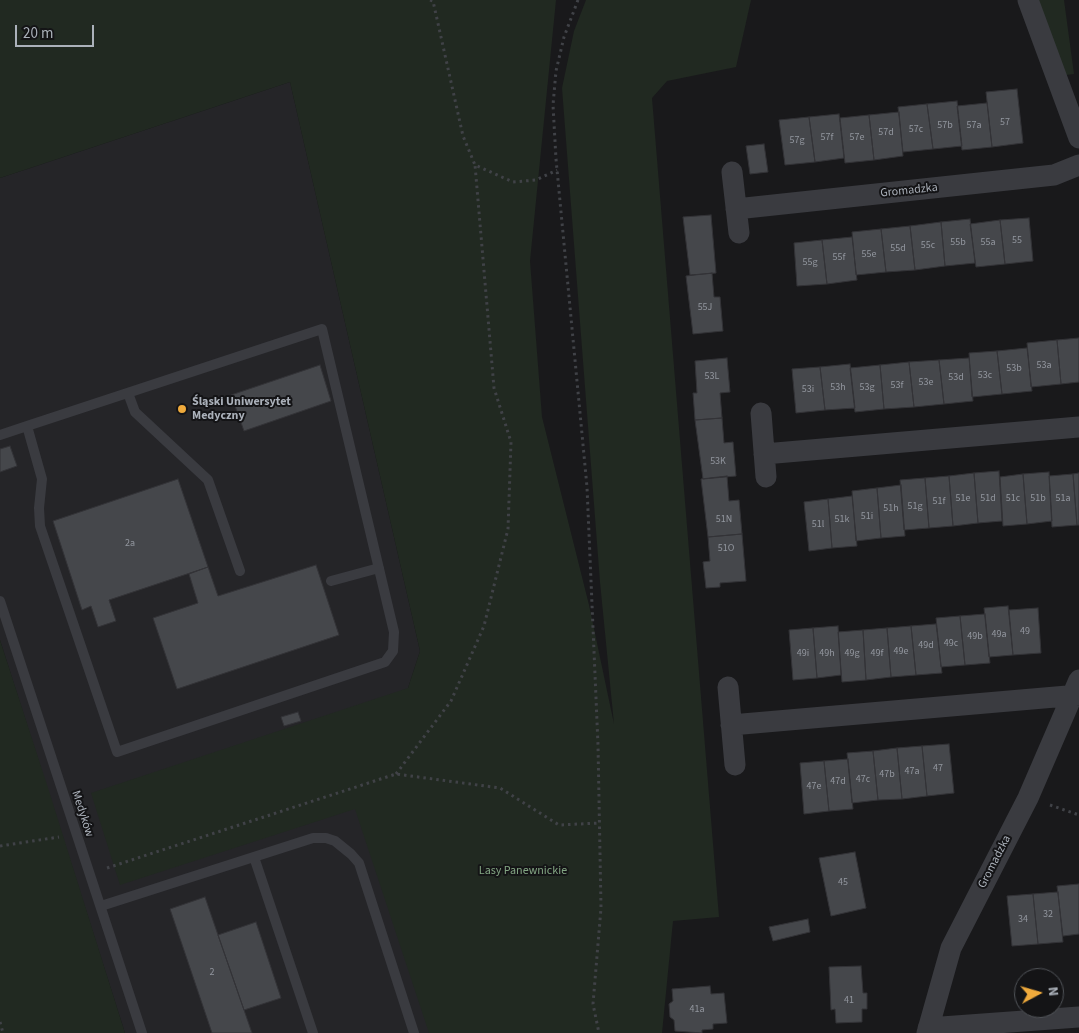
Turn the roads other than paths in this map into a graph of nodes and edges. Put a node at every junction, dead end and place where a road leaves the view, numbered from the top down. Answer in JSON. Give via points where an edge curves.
{"nodes":[{"id":1,"x":1028,"y":0,"type":"edge"},
{"id":2,"x":1079,"y":138,"type":"edge"},
{"id":3,"x":1079,"y":165,"type":"edge"},
{"id":4,"x":732,"y":172,"type":"dead end"},
{"id":5,"x":736,"y":209,"type":"junction"},
{"id":6,"x":739,"y":233,"type":"dead end"},
{"id":7,"x":128,"y":393,"type":"junction"},
{"id":8,"x":761,"y":413,"type":"dead end"},
{"id":9,"x":27,"y":426,"type":"junction"},
{"id":10,"x":1079,"y":427,"type":"edge"},
{"id":11,"x":0,"y":435,"type":"edge"},
{"id":12,"x":764,"y":454,"type":"junction"},
{"id":13,"x":766,"y":477,"type":"dead end"},
{"id":14,"x":379,"y":568,"type":"junction"},
{"id":15,"x":240,"y":571,"type":"dead end"},
{"id":16,"x":331,"y":581,"type":"dead end"},
{"id":17,"x":0,"y":602,"type":"edge"},
{"id":18,"x":728,"y":687,"type":"dead end"},
{"id":19,"x":1077,"y":690,"type":"edge"},
{"id":20,"x":732,"y":725,"type":"junction"},
{"id":21,"x":735,"y":765,"type":"dead end"},
{"id":22,"x":254,"y":857,"type":"junction"},
{"id":23,"x":101,"y":906,"type":"junction"},
{"id":24,"x":1079,"y":1017,"type":"edge"},
{"id":25,"x":927,"y":1030,"type":"edge"},
{"id":26,"x":142,"y":1033,"type":"edge"},
{"id":27,"x":313,"y":1033,"type":"edge"},
{"id":28,"x":414,"y":1033,"type":"edge"}],
"edges":[{"from":1,"to":2,"type":"street"},
{"from":3,"to":5,"type":"street","name":"Gromadzka","via":[[1054,175]]},
{"from":4,"to":5,"type":"street"},
{"from":5,"to":6,"type":"street"},
{"from":7,"to":9,"type":"lane"},
{"from":7,"to":14,"type":"lane","via":[[322,329]]},
{"from":7,"to":15,"type":"lane","via":[[135,412],[208,480]]},
{"from":8,"to":12,"type":"street"},
{"from":9,"to":11,"type":"lane"},
{"from":9,"to":14,"type":"lane","via":[[42,479],[40,526],[118,752],[385,662],[393,651],[394,632]]},
{"from":10,"to":12,"type":"street"},
{"from":12,"to":13,"type":"street"},
{"from":14,"to":16,"type":"lane"},
{"from":17,"to":23,"type":"lane","name":"Medyków"},
{"from":18,"to":20,"type":"street"},
{"from":19,"to":20,"type":"street","name":"Gromadzka"},
{"from":19,"to":25,"type":"street","name":"Gromadzka","via":[[1028,798],[951,948]]},
{"from":20,"to":21,"type":"street"},
{"from":22,"to":23,"type":"lane"},
{"from":22,"to":27,"type":"lane"},
{"from":22,"to":28,"type":"lane","via":[[313,838],[326,838],[351,854],[359,863]]},
{"from":23,"to":26,"type":"lane","name":"Medyków"},
{"from":24,"to":25,"type":"street"}]}
